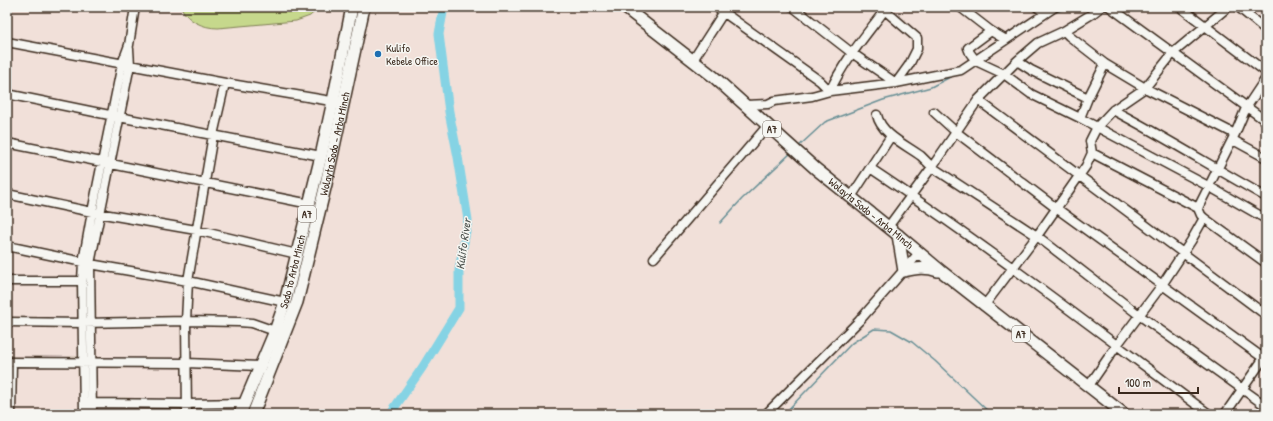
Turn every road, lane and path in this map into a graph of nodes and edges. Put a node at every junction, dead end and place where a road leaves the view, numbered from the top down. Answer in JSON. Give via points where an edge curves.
{"nodes":[{"id":1,"x":135,"y":7,"type":"edge"},
{"id":2,"x":352,"y":7,"type":"edge"},
{"id":3,"x":364,"y":7,"type":"edge"},
{"id":4,"x":624,"y":7,"type":"edge"},
{"id":5,"x":716,"y":7,"type":"edge"},
{"id":6,"x":793,"y":7,"type":"edge"},
{"id":7,"x":960,"y":7,"type":"edge"},
{"id":8,"x":1037,"y":7,"type":"edge"},
{"id":9,"x":1055,"y":7,"type":"edge"},
{"id":10,"x":1101,"y":7,"type":"edge"},
{"id":11,"x":1110,"y":7,"type":"edge"},
{"id":12,"x":1180,"y":7,"type":"edge"},
{"id":13,"x":1228,"y":7,"type":"edge"},
{"id":14,"x":1238,"y":7,"type":"edge"},
{"id":15,"x":885,"y":8,"type":"edge"},
{"id":16,"x":725,"y":10,"type":"edge"},
{"id":17,"x":1045,"y":13,"type":"junction"},
{"id":18,"x":355,"y":22,"type":"junction"},
{"id":19,"x":1205,"y":26,"type":"junction"},
{"id":20,"x":1266,"y":30,"type":"edge"},
{"id":21,"x":991,"y":31,"type":"junction"},
{"id":22,"x":1064,"y":31,"type":"junction"},
{"id":23,"x":1006,"y":40,"type":"junction"},
{"id":24,"x":7,"y":42,"type":"edge"},
{"id":25,"x":129,"y":45,"type":"junction"},
{"id":26,"x":852,"y":53,"type":"junction"},
{"id":27,"x":1173,"y":53,"type":"junction"},
{"id":28,"x":693,"y":60,"type":"junction"},
{"id":29,"x":976,"y":61,"type":"junction"},
{"id":30,"x":1017,"y":61,"type":"junction"},
{"id":31,"x":122,"y":64,"type":"junction"},
{"id":32,"x":1105,"y":64,"type":"junction"},
{"id":33,"x":130,"y":65,"type":"junction"},
{"id":34,"x":1266,"y":72,"type":"edge"},
{"id":35,"x":1004,"y":74,"type":"junction"},
{"id":36,"x":1266,"y":78,"type":"edge"},
{"id":37,"x":225,"y":83,"type":"junction"},
{"id":38,"x":896,"y":83,"type":"junction"},
{"id":39,"x":1145,"y":88,"type":"junction"},
{"id":40,"x":830,"y":91,"type":"junction"},
{"id":41,"x":7,"y":94,"type":"edge"},
{"id":42,"x":1088,"y":98,"type":"junction"},
{"id":43,"x":978,"y":100,"type":"junction"},
{"id":44,"x":338,"y":102,"type":"junction"},
{"id":45,"x":746,"y":105,"type":"junction"},
{"id":46,"x":1246,"y":108,"type":"junction"},
{"id":47,"x":1113,"y":110,"type":"junction"},
{"id":48,"x":934,"y":112,"type":"dead end"},
{"id":49,"x":877,"y":115,"type":"dead end"},
{"id":50,"x":116,"y":116,"type":"junction"},
{"id":51,"x":1080,"y":118,"type":"junction"},
{"id":52,"x":1266,"y":122,"type":"edge"},
{"id":53,"x":768,"y":125,"type":"junction"},
{"id":54,"x":1097,"y":128,"type":"junction"},
{"id":55,"x":956,"y":132,"type":"junction"},
{"id":56,"x":213,"y":135,"type":"junction"},
{"id":57,"x":891,"y":136,"type":"junction"},
{"id":58,"x":1234,"y":137,"type":"junction"},
{"id":59,"x":7,"y":143,"type":"edge"},
{"id":60,"x":1092,"y":153,"type":"junction"},
{"id":61,"x":321,"y":156,"type":"junction"},
{"id":62,"x":1266,"y":158,"type":"edge"},
{"id":63,"x":106,"y":164,"type":"junction"},
{"id":64,"x":932,"y":167,"type":"junction"},
{"id":65,"x":870,"y":168,"type":"junction"},
{"id":66,"x":1218,"y":170,"type":"junction"},
{"id":67,"x":1079,"y":176,"type":"junction"},
{"id":68,"x":205,"y":183,"type":"junction"},
{"id":69,"x":1210,"y":187,"type":"junction"},
{"id":70,"x":7,"y":194,"type":"edge"},
{"id":71,"x":911,"y":195,"type":"junction"},
{"id":72,"x":851,"y":197,"type":"junction"},
{"id":73,"x":1266,"y":197,"type":"edge"},
{"id":74,"x":310,"y":204,"type":"junction"},
{"id":75,"x":1056,"y":208,"type":"junction"},
{"id":76,"x":1198,"y":208,"type":"junction"},
{"id":77,"x":96,"y":213,"type":"junction"},
{"id":78,"x":1204,"y":218,"type":"junction"},
{"id":79,"x":1266,"y":219,"type":"edge"},
{"id":80,"x":888,"y":227,"type":"junction"},
{"id":81,"x":196,"y":230,"type":"junction"},
{"id":82,"x":898,"y":235,"type":"junction"},
{"id":83,"x":1037,"y":236,"type":"junction"},
{"id":84,"x":7,"y":246,"type":"edge"},
{"id":85,"x":919,"y":253,"type":"junction"},
{"id":86,"x":297,"y":254,"type":"junction"},
{"id":87,"x":1183,"y":254,"type":"junction"},
{"id":88,"x":654,"y":258,"type":"dead end"},
{"id":89,"x":87,"y":263,"type":"junction"},
{"id":90,"x":1266,"y":263,"type":"edge"},
{"id":91,"x":1013,"y":268,"type":"junction"},
{"id":92,"x":904,"y":271,"type":"junction"},
{"id":93,"x":941,"y":271,"type":"junction"},
{"id":94,"x":7,"y":281,"type":"edge"},
{"id":95,"x":188,"y":281,"type":"junction"},
{"id":96,"x":82,"y":282,"type":"junction"},
{"id":97,"x":1162,"y":285,"type":"junction"},
{"id":98,"x":285,"y":302,"type":"junction"},
{"id":99,"x":984,"y":306,"type":"junction"},
{"id":100,"x":1139,"y":315,"type":"junction"},
{"id":101,"x":1266,"y":315,"type":"edge"},
{"id":102,"x":186,"y":321,"type":"junction"},
{"id":103,"x":7,"y":322,"type":"edge"},
{"id":104,"x":87,"y":323,"type":"junction"},
{"id":105,"x":277,"y":336,"type":"junction"},
{"id":106,"x":1116,"y":345,"type":"junction"},
{"id":107,"x":1265,"y":358,"type":"edge"},
{"id":108,"x":10,"y":362,"type":"edge"},
{"id":109,"x":88,"y":362,"type":"junction"},
{"id":110,"x":187,"y":363,"type":"junction"},
{"id":111,"x":259,"y":366,"type":"junction"},
{"id":112,"x":1088,"y":387,"type":"junction"},
{"id":113,"x":1243,"y":389,"type":"junction"},
{"id":114,"x":88,"y":403,"type":"junction"},
{"id":115,"x":244,"y":403,"type":"junction"},
{"id":116,"x":188,"y":404,"type":"junction"},
{"id":117,"x":1266,"y":406,"type":"edge"},
{"id":118,"x":11,"y":414,"type":"edge"},
{"id":119,"x":84,"y":414,"type":"edge"},
{"id":120,"x":92,"y":414,"type":"edge"},
{"id":121,"x":187,"y":414,"type":"edge"},
{"id":122,"x":240,"y":414,"type":"edge"},
{"id":123,"x":253,"y":414,"type":"edge"},
{"id":124,"x":766,"y":414,"type":"edge"},
{"id":125,"x":1124,"y":414,"type":"edge"},
{"id":126,"x":1209,"y":414,"type":"edge"},
{"id":127,"x":1225,"y":414,"type":"edge"}],
"edges":[{"from":1,"to":25,"type":"street"},
{"from":2,"to":18,"type":"highway","name":"Sodo to Arba Minch","number":"A7"},
{"from":3,"to":18,"type":"highway","number":"A7"},
{"from":4,"to":28,"type":"highway","name":"Wolayta Sodo - Arba Minch","number":"A7"},
{"from":5,"to":16,"type":"street"},
{"from":6,"to":26,"type":"street"},
{"from":7,"to":21,"type":"street"},
{"from":8,"to":17,"type":"street"},
{"from":9,"to":17,"type":"street"},
{"from":10,"to":22,"type":"street"},
{"from":11,"to":27,"type":"street"},
{"from":12,"to":19,"type":"street"},
{"from":13,"to":19,"type":"street"},
{"from":14,"to":20,"type":"street"},
{"from":15,"to":26,"type":"street"},
{"from":15,"to":38,"type":"street","via":[[917,38],[917,49]]},
{"from":16,"to":28,"type":"street"},
{"from":16,"to":40,"type":"street"},
{"from":17,"to":23,"type":"street"},
{"from":18,"to":44,"type":"highway","name":"Sodo to Arba Minch","number":"A7"},
{"from":19,"to":27,"type":"street"},
{"from":19,"to":34,"type":"street"},
{"from":21,"to":23,"type":"street"},
{"from":21,"to":29,"type":"street","via":[[968,48]]},
{"from":22,"to":30,"type":"street","via":[[1038,43]]},
{"from":22,"to":32,"type":"street"},
{"from":23,"to":29,"type":"street"},
{"from":24,"to":31,"type":"street"},
{"from":25,"to":31,"type":"street"},
{"from":25,"to":33,"type":"street"},
{"from":26,"to":38,"type":"street"},
{"from":26,"to":40,"type":"street"},
{"from":27,"to":39,"type":"street"},
{"from":27,"to":46,"type":"street"},
{"from":28,"to":45,"type":"highway","name":"Wolayta Sodo - Arba Minch","number":"A7"},
{"from":29,"to":35,"type":"street"},
{"from":29,"to":38,"type":"street","via":[[961,70],[943,75]]},
{"from":30,"to":35,"type":"street"},
{"from":30,"to":42,"type":"street"},
{"from":31,"to":33,"type":"street"},
{"from":31,"to":50,"type":"street"},
{"from":32,"to":39,"type":"street"},
{"from":32,"to":42,"type":"street"},
{"from":33,"to":37,"type":"street"},
{"from":33,"to":50,"type":"street"},
{"from":35,"to":43,"type":"street"},
{"from":35,"to":51,"type":"street","via":[[1030,94]]},
{"from":36,"to":46,"type":"street"},
{"from":37,"to":44,"type":"street"},
{"from":37,"to":56,"type":"street"},
{"from":38,"to":40,"type":"street"},
{"from":39,"to":47,"type":"street"},
{"from":39,"to":58,"type":"street"},
{"from":40,"to":45,"type":"street","via":[[768,104]]},
{"from":41,"to":50,"type":"street"},
{"from":42,"to":51,"type":"street"},
{"from":43,"to":55,"type":"street"},
{"from":43,"to":67,"type":"street"},
{"from":44,"to":61,"type":"highway","name":"Sodo to Arba Minch","number":"A7"},
{"from":44,"to":105,"type":"highway","name":"Wolayta Sodo - Arba Minch","number":"A7","via":[[326,184],[297,302]]},
{"from":45,"to":53,"type":"highway","name":"Wolayta Sodo - Arba Minch","number":"A7"},
{"from":46,"to":52,"type":"street"},
{"from":46,"to":58,"type":"street"},
{"from":47,"to":54,"type":"street"},
{"from":47,"to":66,"type":"street"},
{"from":48,"to":55,"type":"street"},
{"from":49,"to":57,"type":"street","via":[[878,121]]},
{"from":50,"to":56,"type":"street"},
{"from":50,"to":63,"type":"street"},
{"from":51,"to":54,"type":"street"},
{"from":53,"to":72,"type":"highway","name":"Wolayta Sodo - Arba Minch","number":"A7"},
{"from":53,"to":88,"type":"street"},
{"from":54,"to":60,"type":"street","via":[[1090,141]]},
{"from":54,"to":69,"type":"street"},
{"from":55,"to":64,"type":"street"},
{"from":55,"to":75,"type":"street"},
{"from":56,"to":61,"type":"street"},
{"from":56,"to":68,"type":"street"},
{"from":57,"to":64,"type":"street"},
{"from":57,"to":65,"type":"street"},
{"from":58,"to":62,"type":"street"},
{"from":58,"to":66,"type":"street"},
{"from":59,"to":63,"type":"street"},
{"from":60,"to":67,"type":"street"},
{"from":60,"to":76,"type":"street"},
{"from":61,"to":74,"type":"highway","name":"Sodo to Arba Minch","number":"A7"},
{"from":63,"to":68,"type":"street"},
{"from":63,"to":77,"type":"street"},
{"from":64,"to":71,"type":"street"},
{"from":64,"to":83,"type":"street"},
{"from":65,"to":71,"type":"street"},
{"from":65,"to":72,"type":"street"},
{"from":66,"to":69,"type":"street"},
{"from":66,"to":73,"type":"street"},
{"from":67,"to":75,"type":"street"},
{"from":67,"to":87,"type":"street"},
{"from":68,"to":74,"type":"street"},
{"from":68,"to":81,"type":"street"},
{"from":69,"to":76,"type":"street"},
{"from":69,"to":79,"type":"street"},
{"from":70,"to":77,"type":"street"},
{"from":71,"to":80,"type":"street"},
{"from":71,"to":91,"type":"street"},
{"from":72,"to":80,"type":"highway","name":"Wolayta Sodo - Arba Minch","number":"A7"},
{"from":74,"to":86,"type":"highway","name":"Sodo to Arba Minch","number":"A7"},
{"from":75,"to":83,"type":"street"},
{"from":75,"to":97,"type":"street"},
{"from":76,"to":78,"type":"street"},
{"from":77,"to":81,"type":"street"},
{"from":77,"to":89,"type":"street"},
{"from":78,"to":87,"type":"street"},
{"from":78,"to":90,"type":"street"},
{"from":80,"to":82,"type":"highway","name":"Wolayta Sodo - Arba Minch","number":"A7"},
{"from":81,"to":86,"type":"street"},
{"from":81,"to":95,"type":"street"},
{"from":82,"to":85,"type":"highway","name":"Wolayta Sodo - Arba Minch","number":"A7"},
{"from":82,"to":92,"type":"highway"},
{"from":83,"to":91,"type":"street"},
{"from":83,"to":100,"type":"street"},
{"from":84,"to":89,"type":"street"},
{"from":85,"to":92,"type":"street"},
{"from":85,"to":93,"type":"highway","name":"Wolayta Sodo - Arba Minch","number":"A7"},
{"from":86,"to":98,"type":"highway","name":"Sodo to Arba Minch","number":"A7"},
{"from":87,"to":97,"type":"street"},
{"from":87,"to":101,"type":"street"},
{"from":89,"to":95,"type":"street"},
{"from":89,"to":96,"type":"street"},
{"from":89,"to":104,"type":"street"},
{"from":91,"to":99,"type":"street"},
{"from":91,"to":106,"type":"street"},
{"from":92,"to":93,"type":"highway","via":[[917,268]]},
{"from":92,"to":124,"type":"street","via":[[859,321]]},
{"from":93,"to":99,"type":"highway","name":"Wolayta Sodo - Arba Minch","number":"A7"},
{"from":94,"to":96,"type":"street"},
{"from":95,"to":98,"type":"street"},
{"from":95,"to":102,"type":"street"},
{"from":96,"to":104,"type":"street"},
{"from":97,"to":100,"type":"street"},
{"from":97,"to":107,"type":"street"},
{"from":98,"to":105,"type":"highway","name":"Sodo to Arba Minch","number":"A7"},
{"from":99,"to":112,"type":"highway","name":"Wolayta Sodo - Arba Minch","number":"A7"},
{"from":100,"to":106,"type":"street"},
{"from":100,"to":113,"type":"street"},
{"from":102,"to":104,"type":"street"},
{"from":102,"to":105,"type":"street","via":[[252,323]]},
{"from":102,"to":110,"type":"street"},
{"from":103,"to":104,"type":"street"},
{"from":104,"to":109,"type":"street"},
{"from":105,"to":111,"type":"highway","name":"Sodo to Arba Minch","number":"A7"},
{"from":105,"to":123,"type":"highway","name":"Wolayta Sodo - Arba Minch","number":"A7"},
{"from":106,"to":112,"type":"street"},
{"from":106,"to":126,"type":"street"},
{"from":107,"to":113,"type":"street"},
{"from":108,"to":109,"type":"street"},
{"from":108,"to":118,"type":"street"},
{"from":109,"to":110,"type":"street"},
{"from":109,"to":114,"type":"street"},
{"from":110,"to":111,"type":"street"},
{"from":110,"to":116,"type":"street"},
{"from":111,"to":115,"type":"highway","name":"Sodo to Arba Minch","number":"A7"},
{"from":112,"to":125,"type":"highway","name":"Wolayta Sodo - Arba Minch","number":"A7"},
{"from":113,"to":117,"type":"street"},
{"from":113,"to":127,"type":"street"},
{"from":114,"to":116,"type":"street"},
{"from":114,"to":119,"type":"street"},
{"from":114,"to":120,"type":"street"},
{"from":115,"to":116,"type":"street"},
{"from":115,"to":122,"type":"highway","name":"Sodo to Arba Minch","number":"A7"},
{"from":116,"to":121,"type":"street"}]}
